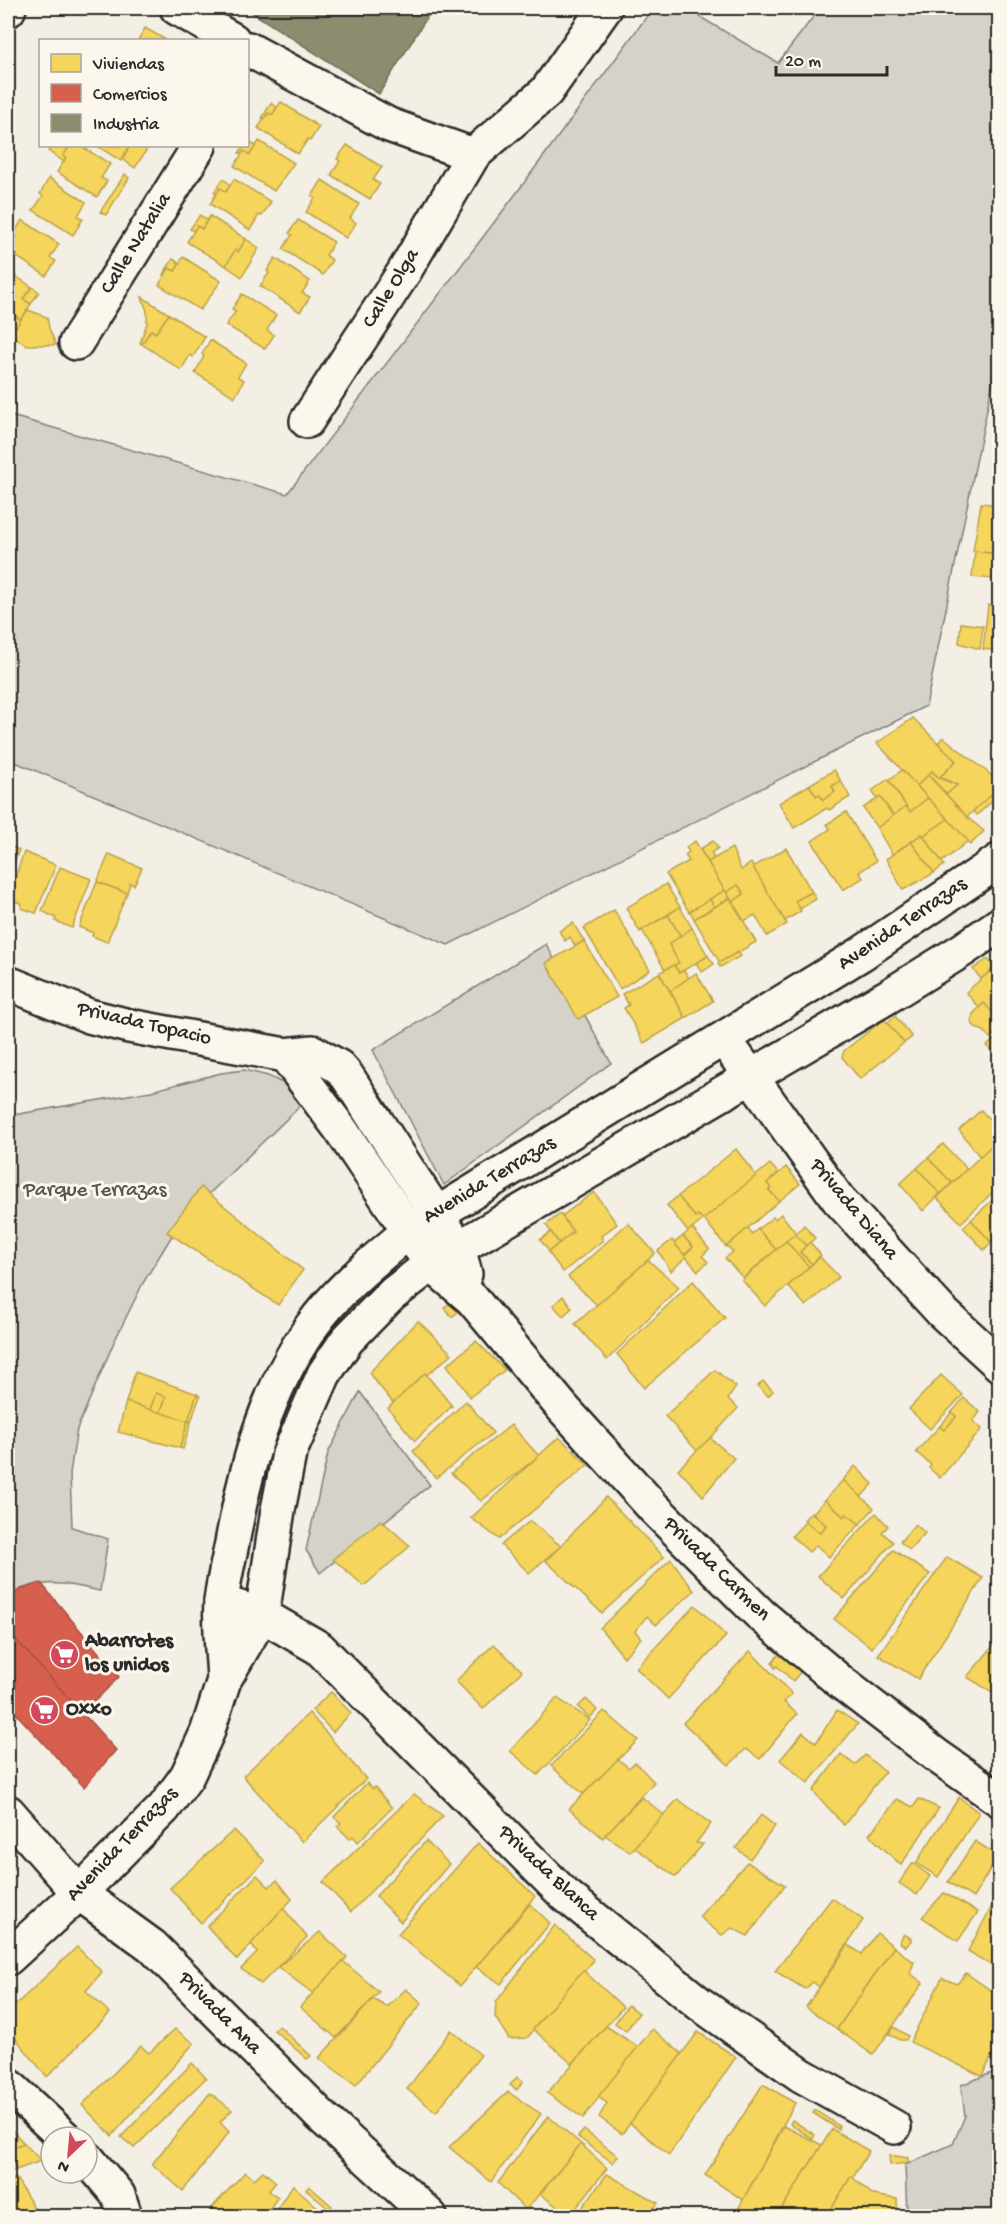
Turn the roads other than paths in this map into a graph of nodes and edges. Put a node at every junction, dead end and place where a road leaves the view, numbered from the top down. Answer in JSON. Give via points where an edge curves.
{"nodes":[{"id":1,"x":177,"y":8,"type":"edge"},
{"id":2,"x":605,"y":8,"type":"edge"},
{"id":3,"x":224,"y":39,"type":"edge"},
{"id":4,"x":249,"y":55,"type":"edge"},
{"id":5,"x":198,"y":147,"type":"edge"},
{"id":6,"x":473,"y":155,"type":"junction"},
{"id":7,"x":76,"y":343,"type":"dead end"},
{"id":8,"x":307,"y":421,"type":"dead end"},
{"id":9,"x":999,"y":860,"type":"edge"},
{"id":10,"x":999,"y":924,"type":"edge"},
{"id":11,"x":8,"y":983,"type":"edge"},
{"id":12,"x":724,"y":1039,"type":"junction"},
{"id":13,"x":285,"y":1055,"type":"junction"},
{"id":14,"x":751,"y":1078,"type":"junction"},
{"id":15,"x":369,"y":1111,"type":"junction"},
{"id":16,"x":342,"y":1130,"type":"junction"},
{"id":17,"x":436,"y":1213,"type":"junction"},
{"id":18,"x":409,"y":1231,"type":"junction"},
{"id":19,"x":458,"y":1247,"type":"junction"},
{"id":20,"x":431,"y":1264,"type":"junction"},
{"id":21,"x":472,"y":1299,"type":"junction"},
{"id":22,"x":999,"y":1365,"type":"edge"},
{"id":23,"x":221,"y":1602,"type":"junction"},
{"id":24,"x":262,"y":1615,"type":"junction"},
{"id":25,"x":224,"y":1680,"type":"junction"},
{"id":26,"x":999,"y":1800,"type":"edge"},
{"id":27,"x":8,"y":1812,"type":"edge"},
{"id":28,"x":80,"y":1893,"type":"junction"},
{"id":29,"x":8,"y":1958,"type":"edge"},
{"id":30,"x":8,"y":2085,"type":"edge"},
{"id":31,"x":51,"y":2125,"type":"edge"},
{"id":32,"x":894,"y":2127,"type":"dead end"},
{"id":33,"x":99,"y":2172,"type":"edge"},
{"id":34,"x":125,"y":2217,"type":"edge"},
{"id":35,"x":430,"y":2217,"type":"edge"}],
"edges":[{"from":1,"to":3,"type":"street"},
{"from":2,"to":6,"type":"street","name":"Calle Olga","via":[[546,92]]},
{"from":4,"to":6,"type":"street","via":[[389,125]]},
{"from":5,"to":7,"type":"street","name":"Calle Natalia"},
{"from":6,"to":8,"type":"street","name":"Calle Olga","via":[[404,272]]},
{"from":9,"to":12,"type":"street","name":"Avenida Terrazas","via":[[861,954]]},
{"from":10,"to":14,"type":"street","name":"Avenida Terrazas","via":[[887,998]]},
{"from":11,"to":13,"type":"street","name":"Privada Topacio","via":[[89,1016]]},
{"from":12,"to":14,"type":"street","name":"Privada Diana"},
{"from":12,"to":17,"type":"street","name":"Avenida Terrazas"},
{"from":13,"to":15,"type":"street","name":"Privada Topacio","via":[[313,1052],[326,1058],[348,1076]]},
{"from":13,"to":16,"type":"street"},
{"from":14,"to":19,"type":"street","name":"Avenida Terrazas"},
{"from":14,"to":22,"type":"street","name":"Privada Diana","via":[[838,1199],[942,1312]]},
{"from":15,"to":16,"type":"street"},
{"from":15,"to":17,"type":"street","name":"Privada Topacio"},
{"from":16,"to":18,"type":"street"},
{"from":17,"to":18,"type":"street","name":"Avenida Terrazas"},
{"from":17,"to":19,"type":"street","name":"Privada Carmen"},
{"from":18,"to":20,"type":"street","name":"Privada Carmen"},
{"from":18,"to":23,"type":"street","name":"Avenida Terrazas","via":[[335,1299],[312,1325],[288,1364],[254,1445]]},
{"from":19,"to":20,"type":"street","name":"Avenida Terrazas"},
{"from":19,"to":21,"type":"street","name":"Privada Carmen"},
{"from":20,"to":21,"type":"street","name":"Privada Carmen"},
{"from":20,"to":24,"type":"street","name":"Avenida Terrazas","via":[[390,1296],[347,1340],[324,1374],[290,1454]]},
{"from":21,"to":26,"type":"street","name":"Privada Carmen","via":[[653,1508],[760,1614],[842,1683]]},
{"from":23,"to":24,"type":"street","name":"Privada Blanca"},
{"from":23,"to":25,"type":"street","name":"Avenida Terrazas"},
{"from":24,"to":25,"type":"street","name":"Avenida Terrazas"},
{"from":24,"to":32,"type":"street","name":"Privada Blanca","via":[[319,1648],[581,1908],[700,2004],[801,2074]]},
{"from":25,"to":28,"type":"street","name":"Avenida Terrazas","via":[[188,1776],[164,1808]]},
{"from":27,"to":28,"type":"street","name":"Privada Ana"},
{"from":28,"to":29,"type":"street","name":"Avenida Terrazas"},
{"from":28,"to":35,"type":"street","name":"Privada Ana","via":[[152,1946],[321,2116]]},
{"from":30,"to":31,"type":"street"},
{"from":33,"to":34,"type":"street","via":[[118,2195]]}]}
